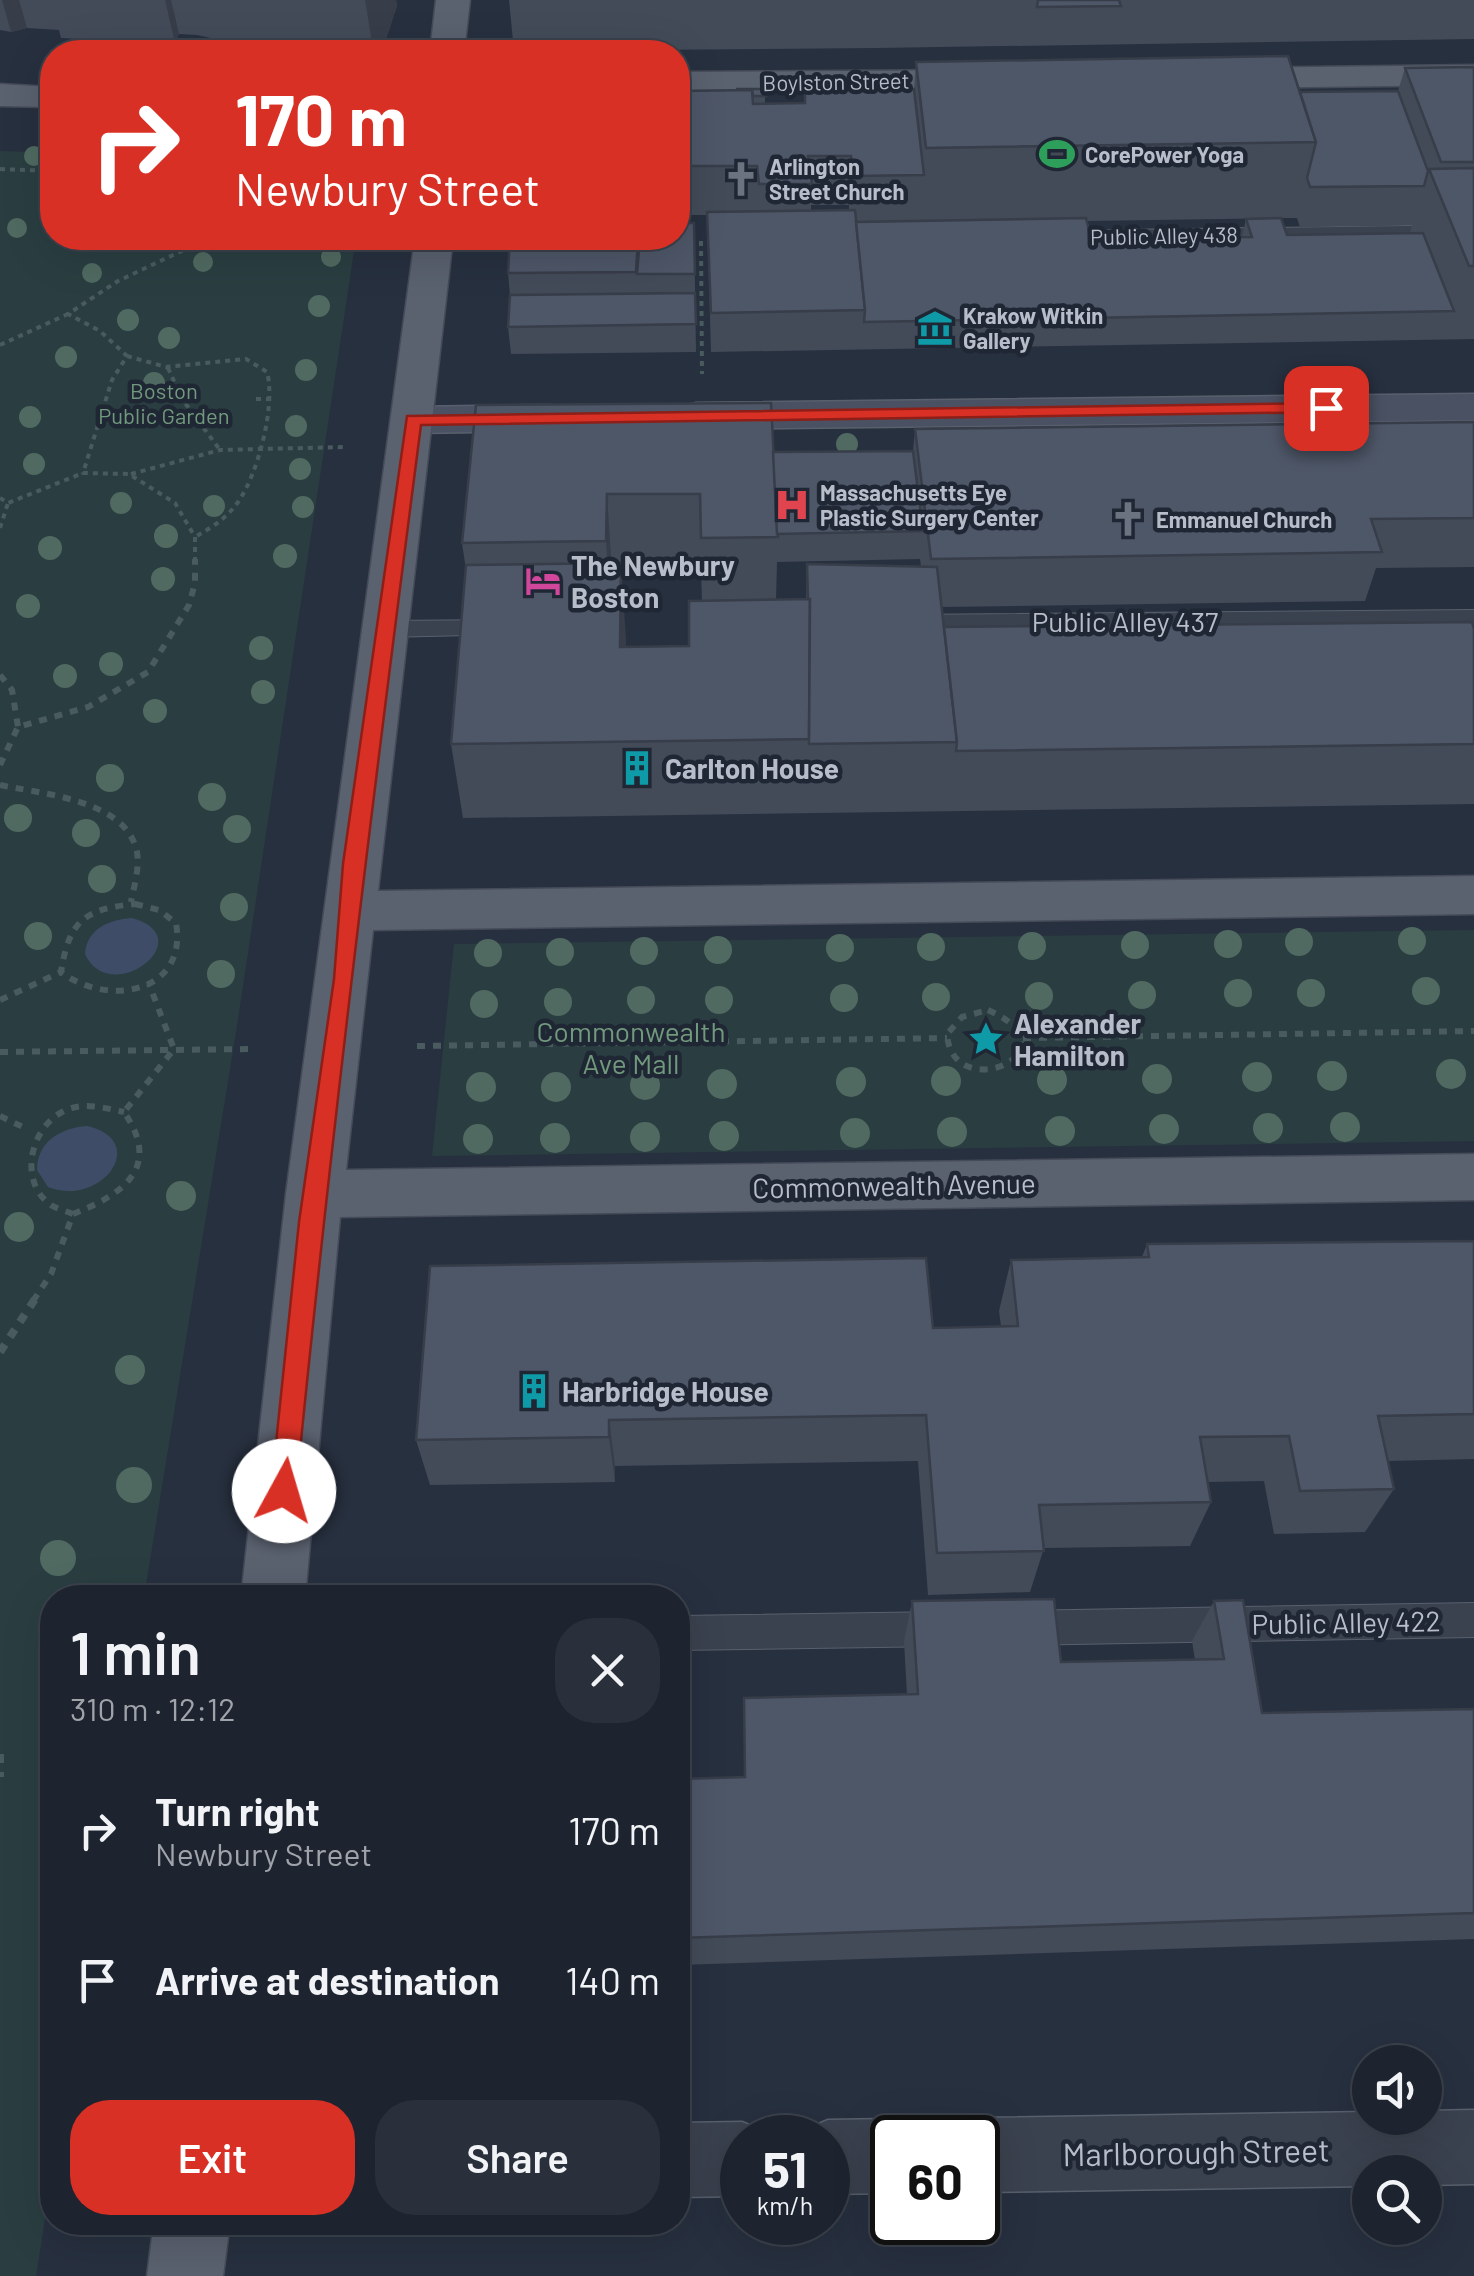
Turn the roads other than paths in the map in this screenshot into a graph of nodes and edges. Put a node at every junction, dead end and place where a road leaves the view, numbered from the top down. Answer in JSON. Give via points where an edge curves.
{"nodes":[{"id":1,"x":453,"y":0,"type":"edge"},
{"id":2,"x":448,"y":40,"type":"edge"},
{"id":3,"x":0,"y":74,"type":"edge"},
{"id":4,"x":40,"y":75,"type":"edge"},
{"id":5,"x":1474,"y":76,"type":"edge"},
{"id":6,"x":1179,"y":78,"type":"edge"},
{"id":7,"x":1021,"y":79,"type":"edge"},
{"id":8,"x":690,"y":82,"type":"edge"},
{"id":9,"x":0,"y":95,"type":"edge"},
{"id":10,"x":40,"y":97,"type":"edge"},
{"id":11,"x":1474,"y":231,"type":"edge"},
{"id":12,"x":1038,"y":237,"type":"edge"},
{"id":13,"x":433,"y":250,"type":"edge"},
{"id":14,"x":1474,"y":407,"type":"edge"},
{"id":15,"x":660,"y":416,"type":"edge"},
{"id":16,"x":583,"y":418,"type":"edge"},
{"id":17,"x":413,"y":420,"type":"junction"},
{"id":18,"x":1474,"y":618,"type":"edge"},
{"id":19,"x":876,"y":623,"type":"edge"},
{"id":20,"x":508,"y":628,"type":"edge"},
{"id":21,"x":386,"y":630,"type":"junction"},
{"id":22,"x":1474,"y":895,"type":"edge"},
{"id":23,"x":351,"y":911,"type":"junction"},
{"id":24,"x":1474,"y":1177,"type":"edge"},
{"id":25,"x":314,"y":1194,"type":"junction"},
{"id":26,"x":273,"y":1585,"type":"edge"},
{"id":27,"x":1474,"y":1620,"type":"edge"},
{"id":28,"x":690,"y":1633,"type":"edge"},
{"id":29,"x":1474,"y":2146,"type":"edge"},
{"id":30,"x":1000,"y":2155,"type":"edge"},
{"id":31,"x":720,"y":2159,"type":"edge"},
{"id":32,"x":690,"y":2160,"type":"edge"},
{"id":33,"x":190,"y":2235,"type":"edge"},
{"id":34,"x":185,"y":2276,"type":"edge"}],
"edges":[{"from":1,"to":2,"type":"main road"},
{"from":3,"to":4,"type":"main road"},
{"from":5,"to":6,"type":"main road"},
{"from":7,"to":8,"type":"main road","name":"Boylston Street"},
{"from":9,"to":10,"type":"main road"},
{"from":11,"to":12,"type":"lane","name":"Public Alley 438"},
{"from":13,"to":17,"type":"main road"},
{"from":14,"to":15,"type":"main road"},
{"from":16,"to":17,"type":"main road"},
{"from":17,"to":21,"type":"main road"},
{"from":18,"to":19,"type":"lane","name":"Public Alley 437"},
{"from":20,"to":21,"type":"lane"},
{"from":21,"to":23,"type":"main road"},
{"from":22,"to":23,"type":"main road"},
{"from":23,"to":25,"type":"main road"},
{"from":24,"to":25,"type":"main road","name":"Commonwealth Avenue"},
{"from":25,"to":26,"type":"main road"},
{"from":27,"to":28,"type":"lane","name":"Public Alley 422"},
{"from":29,"to":30,"type":"street","name":"Marlborough Street"},
{"from":31,"to":32,"type":"street"},
{"from":33,"to":34,"type":"main road"}]}
